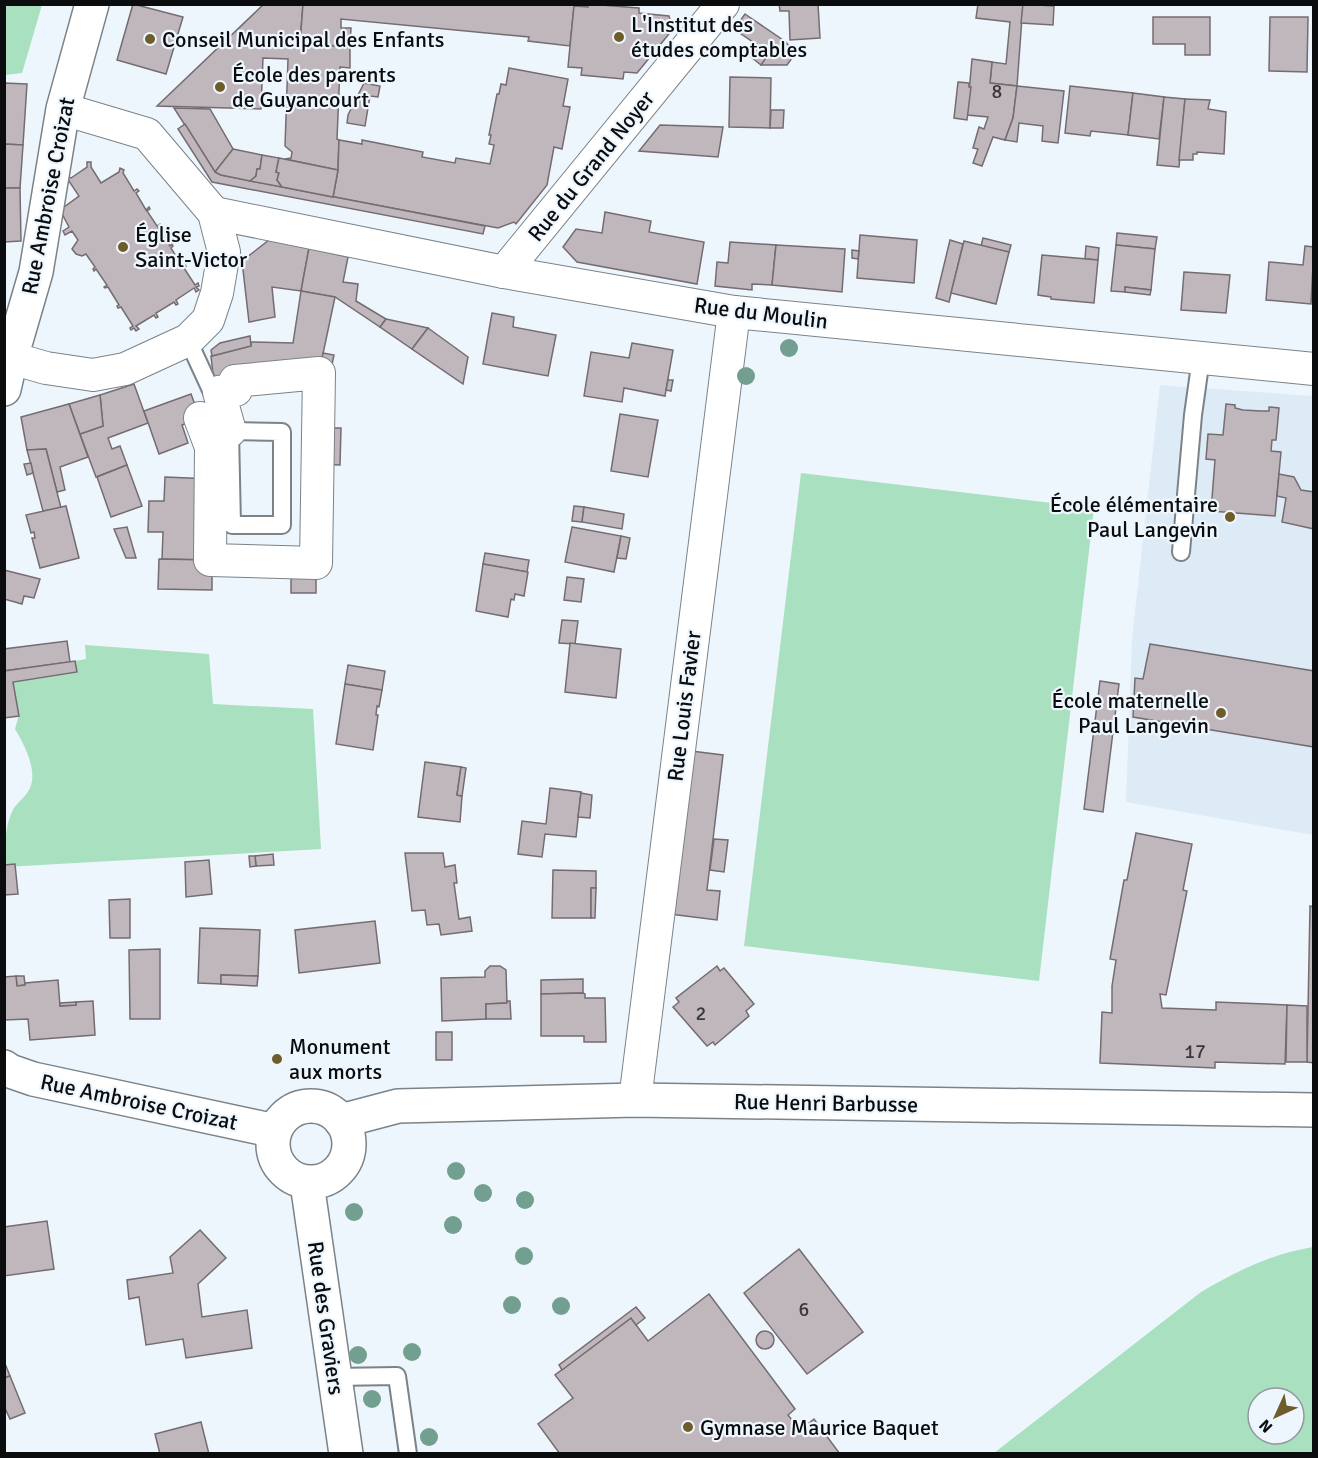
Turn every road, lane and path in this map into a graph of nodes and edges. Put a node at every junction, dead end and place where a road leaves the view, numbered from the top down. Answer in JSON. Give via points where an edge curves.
{"nodes":[{"id":1,"x":92,"y":4,"type":"edge"},
{"id":2,"x":723,"y":4,"type":"edge"},
{"id":3,"x":63,"y":109,"type":"junction"},
{"id":4,"x":214,"y":213,"type":"junction"},
{"id":5,"x":504,"y":272,"type":"junction"},
{"id":6,"x":734,"y":312,"type":"junction"},
{"id":7,"x":188,"y":340,"type":"junction"},
{"id":8,"x":1201,"y":358,"type":"junction"},
{"id":9,"x":7,"y":368,"type":"edge"},
{"id":10,"x":1314,"y":369,"type":"edge"},
{"id":11,"x":230,"y":431,"type":"junction"},
{"id":12,"x":1181,"y":552,"type":"dead end"},
{"id":13,"x":4,"y":1066,"type":"edge"},
{"id":14,"x":635,"y":1100,"type":"junction"},
{"id":15,"x":1314,"y":1110,"type":"edge"},
{"id":16,"x":341,"y":1121,"type":"junction"},
{"id":17,"x":275,"y":1131,"type":"junction"},
{"id":18,"x":308,"y":1183,"type":"junction"},
{"id":19,"x":334,"y":1377,"type":"junction"},
{"id":20,"x":346,"y":1454,"type":"edge"},
{"id":21,"x":408,"y":1454,"type":"edge"}],
"edges":[{"from":1,"to":3,"type":"street","name":"Rue Ambroise Croizat"},
{"from":2,"to":5,"type":"street","name":"Rue du Grand Noyer"},
{"from":3,"to":4,"type":"street","via":[[147,134]]},
{"from":3,"to":9,"type":"street","name":"Rue Ambroise Croizat","via":[[36,272]]},
{"from":4,"to":5,"type":"street","name":"Rue du Moulin"},
{"from":4,"to":7,"type":"street","via":[[224,252],[217,293],[208,320]]},
{"from":5,"to":6,"type":"street","name":"Rue du Moulin"},
{"from":6,"to":8,"type":"street","name":"Rue du Moulin"},
{"from":6,"to":14,"type":"street","name":"Rue Louis Favier"},
{"from":7,"to":9,"type":"street","via":[[125,369],[93,375],[46,368]]},
{"from":7,"to":11,"type":"lane"},
{"from":8,"to":10,"type":"street","name":"Rue du Moulin"},
{"from":8,"to":12,"type":"lane"},
{"from":11,"to":11,"type":"lane","via":[[232,525],[282,525],[282,432]]},
{"from":11,"to":11,"type":"street","via":[[200,418],[211,447],[210,560],[316,563],[319,373],[235,381],[236,390],[219,392]]},
{"from":13,"to":17,"type":"street","name":"Rue Ambroise Croizat","via":[[33,1079]]},
{"from":14,"to":15,"type":"street","name":"Rue Henri Barbusse"},
{"from":14,"to":16,"type":"street","name":"Rue Henri Barbusse","via":[[398,1106]]},
{"from":16,"to":17,"type":"street","via":[[333,1113],[311,1106],[289,1113]]},
{"from":16,"to":18,"type":"street","via":[[349,1145],[344,1163],[332,1177]]},
{"from":17,"to":18,"type":"street","via":[[273,1154],[278,1165],[286,1174]]},
{"from":18,"to":19,"type":"street","name":"Rue des Graviers"},
{"from":19,"to":20,"type":"street","name":"Rue des Graviers"},
{"from":19,"to":21,"type":"lane","via":[[397,1376]]}]}
